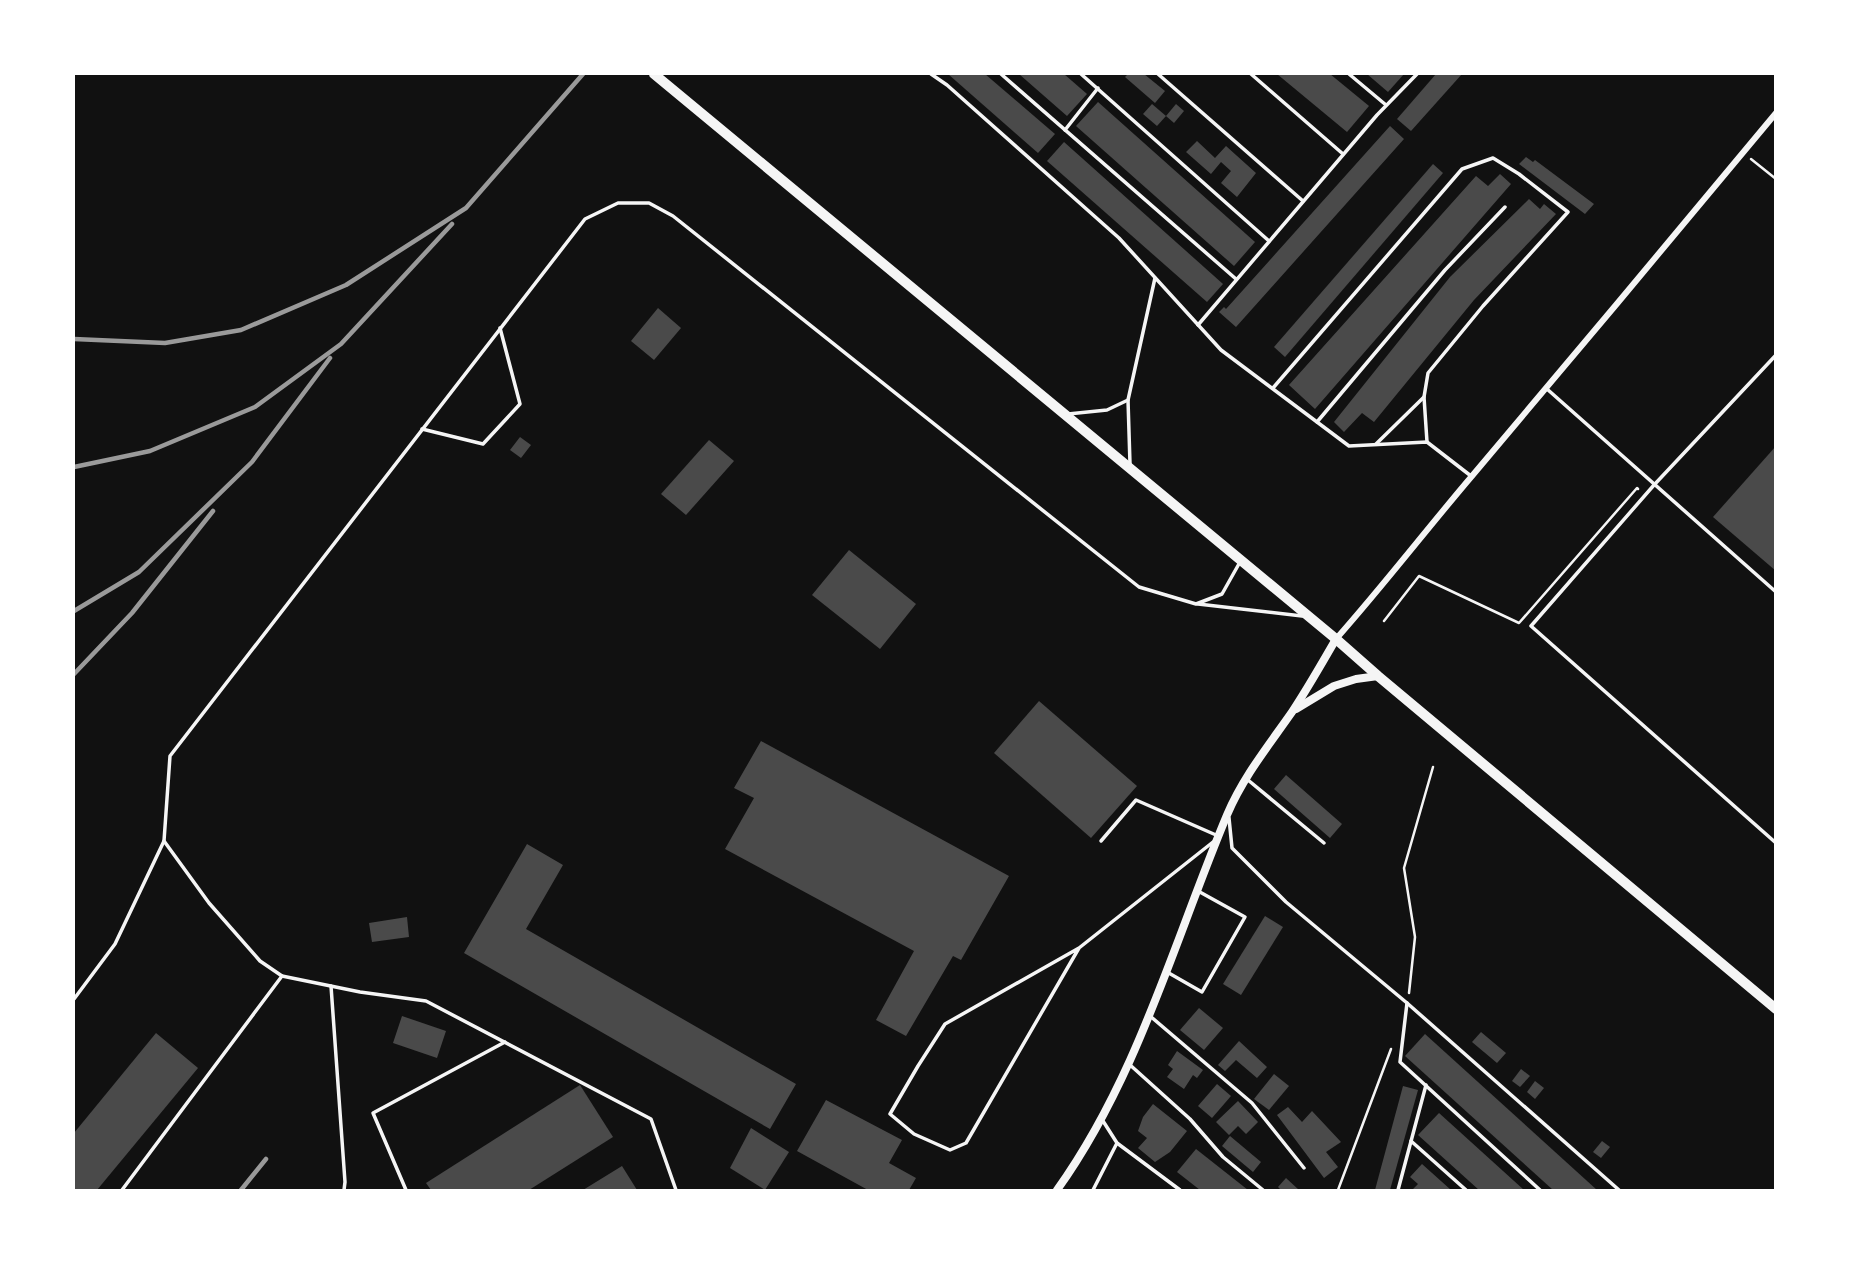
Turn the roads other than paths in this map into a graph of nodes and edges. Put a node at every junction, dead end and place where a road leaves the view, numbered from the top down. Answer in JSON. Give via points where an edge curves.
{"nodes":[{"id":1,"x":654,"y":74,"type":"edge"},
{"id":2,"x":931,"y":74,"type":"edge"},
{"id":3,"x":1000,"y":74,"type":"edge"},
{"id":4,"x":1081,"y":74,"type":"edge"},
{"id":5,"x":1158,"y":74,"type":"edge"},
{"id":6,"x":1251,"y":74,"type":"edge"},
{"id":7,"x":1349,"y":74,"type":"edge"},
{"id":8,"x":1417,"y":74,"type":"edge"},
{"id":9,"x":1098,"y":88,"type":"junction"},
{"id":10,"x":1386,"y":106,"type":"junction"},
{"id":11,"x":1776,"y":113,"type":"edge"},
{"id":12,"x":1065,"y":130,"type":"junction"},
{"id":13,"x":1343,"y":154,"type":"junction"},
{"id":14,"x":1303,"y":201,"type":"junction"},
{"id":15,"x":1505,"y":207,"type":"dead end"},
{"id":16,"x":1269,"y":240,"type":"junction"},
{"id":17,"x":1155,"y":278,"type":"junction"},
{"id":18,"x":1237,"y":279,"type":"junction"},
{"id":19,"x":1198,"y":325,"type":"junction"},
{"id":20,"x":500,"y":328,"type":"junction"},
{"id":21,"x":1776,"y":355,"type":"edge"},
{"id":22,"x":1273,"y":388,"type":"junction"},
{"id":23,"x":1547,"y":389,"type":"junction"},
{"id":24,"x":1424,"y":397,"type":"junction"},
{"id":25,"x":1128,"y":400,"type":"junction"},
{"id":26,"x":1065,"y":415,"type":"junction"},
{"id":27,"x":1317,"y":422,"type":"junction"},
{"id":28,"x":422,"y":429,"type":"junction"},
{"id":29,"x":1427,"y":442,"type":"junction"},
{"id":30,"x":1376,"y":444,"type":"junction"},
{"id":31,"x":1130,"y":468,"type":"junction"},
{"id":32,"x":1471,"y":477,"type":"junction"},
{"id":33,"x":1654,"y":485,"type":"junction"},
{"id":34,"x":1241,"y":561,"type":"junction"},
{"id":35,"x":1776,"y":592,"type":"edge"},
{"id":36,"x":1196,"y":604,"type":"junction"},
{"id":37,"x":1307,"y":616,"type":"junction"},
{"id":38,"x":1336,"y":639,"type":"junction"},
{"id":39,"x":1378,"y":676,"type":"junction"},
{"id":40,"x":1293,"y":710,"type":"junction"},
{"id":41,"x":1246,"y":779,"type":"junction"},
{"id":42,"x":1228,"y":813,"type":"junction"},
{"id":43,"x":1219,"y":837,"type":"junction"},
{"id":44,"x":164,"y":841,"type":"junction"},
{"id":45,"x":1101,"y":841,"type":"dead end"},
{"id":46,"x":1324,"y":843,"type":"dead end"},
{"id":47,"x":1776,"y":843,"type":"edge"},
{"id":48,"x":1198,"y":891,"type":"junction"},
{"id":49,"x":1079,"y":948,"type":"junction"},
{"id":50,"x":1167,"y":972,"type":"junction"},
{"id":51,"x":282,"y":976,"type":"junction"},
{"id":52,"x":331,"y":986,"type":"junction"},
{"id":53,"x":74,"y":999,"type":"edge"},
{"id":54,"x":1407,"y":1003,"type":"junction"},
{"id":55,"x":1776,"y":1009,"type":"edge"},
{"id":56,"x":1150,"y":1016,"type":"junction"},
{"id":57,"x":505,"y":1042,"type":"junction"},
{"id":58,"x":1129,"y":1064,"type":"junction"},
{"id":59,"x":1426,"y":1085,"type":"junction"},
{"id":60,"x":1101,"y":1119,"type":"junction"},
{"id":61,"x":1411,"y":1141,"type":"junction"},
{"id":62,"x":1117,"y":1143,"type":"junction"},
{"id":63,"x":1304,"y":1168,"type":"dead end"},
{"id":64,"x":122,"y":1191,"type":"edge"},
{"id":65,"x":344,"y":1191,"type":"edge"},
{"id":66,"x":405,"y":1191,"type":"edge"},
{"id":67,"x":676,"y":1191,"type":"edge"},
{"id":68,"x":1057,"y":1191,"type":"edge"},
{"id":69,"x":1093,"y":1191,"type":"edge"},
{"id":70,"x":1180,"y":1191,"type":"edge"},
{"id":71,"x":1263,"y":1191,"type":"edge"},
{"id":72,"x":1398,"y":1191,"type":"edge"},
{"id":73,"x":1466,"y":1191,"type":"edge"},
{"id":74,"x":1540,"y":1191,"type":"edge"},
{"id":75,"x":1619,"y":1191,"type":"edge"}],
"edges":[{"from":1,"to":26,"type":"main road"},
{"from":2,"to":17,"type":"lane","via":[[1119,238]]},
{"from":3,"to":12,"type":"lane"},
{"from":4,"to":9,"type":"lane"},
{"from":5,"to":14,"type":"lane"},
{"from":6,"to":13,"type":"lane"},
{"from":7,"to":10,"type":"lane"},
{"from":8,"to":10,"type":"lane"},
{"from":9,"to":12,"type":"lane"},
{"from":9,"to":16,"type":"lane"},
{"from":10,"to":13,"type":"lane"},
{"from":11,"to":23,"type":"street"},
{"from":12,"to":18,"type":"lane"},
{"from":13,"to":14,"type":"lane"},
{"from":14,"to":16,"type":"lane"},
{"from":15,"to":27,"type":"lane","via":[[1445,270]]},
{"from":16,"to":18,"type":"lane"},
{"from":17,"to":19,"type":"lane"},
{"from":17,"to":25,"type":"lane"},
{"from":18,"to":19,"type":"lane"},
{"from":19,"to":22,"type":"lane","via":[[1221,350]]},
{"from":20,"to":28,"type":"lane"},
{"from":20,"to":28,"type":"lane","via":[[520,404],[482,444]]},
{"from":20,"to":36,"type":"lane","via":[[584,219],[618,203],[649,203],[673,216],[1139,587]]},
{"from":21,"to":33,"type":"lane"},
{"from":22,"to":24,"type":"lane","via":[[1462,169],[1493,158],[1568,212],[1427,373]]},
{"from":22,"to":27,"type":"lane"},
{"from":23,"to":32,"type":"street"},
{"from":23,"to":33,"type":"lane"},
{"from":24,"to":29,"type":"lane"},
{"from":24,"to":30,"type":"lane"},
{"from":25,"to":26,"type":"lane","via":[[1107,410]]},
{"from":25,"to":31,"type":"lane"},
{"from":26,"to":31,"type":"main road"},
{"from":27,"to":30,"type":"lane","via":[[1349,446]]},
{"from":28,"to":44,"type":"lane","via":[[170,756]]},
{"from":29,"to":30,"type":"lane"},
{"from":29,"to":32,"type":"lane"},
{"from":31,"to":34,"type":"main road"},
{"from":32,"to":38,"type":"street"},
{"from":33,"to":35,"type":"lane"},
{"from":33,"to":47,"type":"lane","via":[[1531,626]]},
{"from":34,"to":36,"type":"lane","via":[[1222,594]]},
{"from":34,"to":37,"type":"main road"},
{"from":36,"to":37,"type":"lane"},
{"from":37,"to":38,"type":"main road"},
{"from":38,"to":39,"type":"main road"},
{"from":38,"to":40,"type":"street"},
{"from":39,"to":40,"type":"street","via":[[1334,686]]},
{"from":39,"to":55,"type":"main road"},
{"from":40,"to":41,"type":"street"},
{"from":41,"to":42,"type":"street"},
{"from":41,"to":46,"type":"lane"},
{"from":42,"to":43,"type":"street"},
{"from":42,"to":54,"type":"lane","via":[[1232,848],[1286,902]]},
{"from":43,"to":45,"type":"lane","via":[[1136,800]]},
{"from":43,"to":48,"type":"street"},
{"from":43,"to":49,"type":"lane"},
{"from":44,"to":51,"type":"lane","via":[[209,903],[260,961]]},
{"from":44,"to":53,"type":"lane","via":[[116,944]]},
{"from":48,"to":50,"type":"street"},
{"from":48,"to":50,"type":"lane","via":[[1245,917],[1202,992]]},
{"from":49,"to":49,"type":"lane","via":[[945,1024],[890,1114],[914,1134],[950,1150],[966,1143]]},
{"from":50,"to":56,"type":"street"},
{"from":51,"to":52,"type":"lane"},
{"from":51,"to":64,"type":"lane"},
{"from":52,"to":57,"type":"lane","via":[[426,1001]]},
{"from":52,"to":65,"type":"lane"},
{"from":54,"to":59,"type":"lane","via":[[1400,1062]]},
{"from":54,"to":75,"type":"lane"},
{"from":56,"to":58,"type":"street"},
{"from":56,"to":63,"type":"lane","via":[[1252,1103]]},
{"from":57,"to":66,"type":"lane","via":[[373,1112]]},
{"from":57,"to":67,"type":"lane","via":[[651,1119]]},
{"from":58,"to":60,"type":"street"},
{"from":58,"to":71,"type":"lane"},
{"from":59,"to":61,"type":"lane"},
{"from":59,"to":74,"type":"lane"},
{"from":60,"to":62,"type":"lane"},
{"from":60,"to":68,"type":"street"},
{"from":61,"to":72,"type":"lane"},
{"from":61,"to":73,"type":"lane"},
{"from":62,"to":69,"type":"lane"},
{"from":62,"to":70,"type":"lane"}]}
